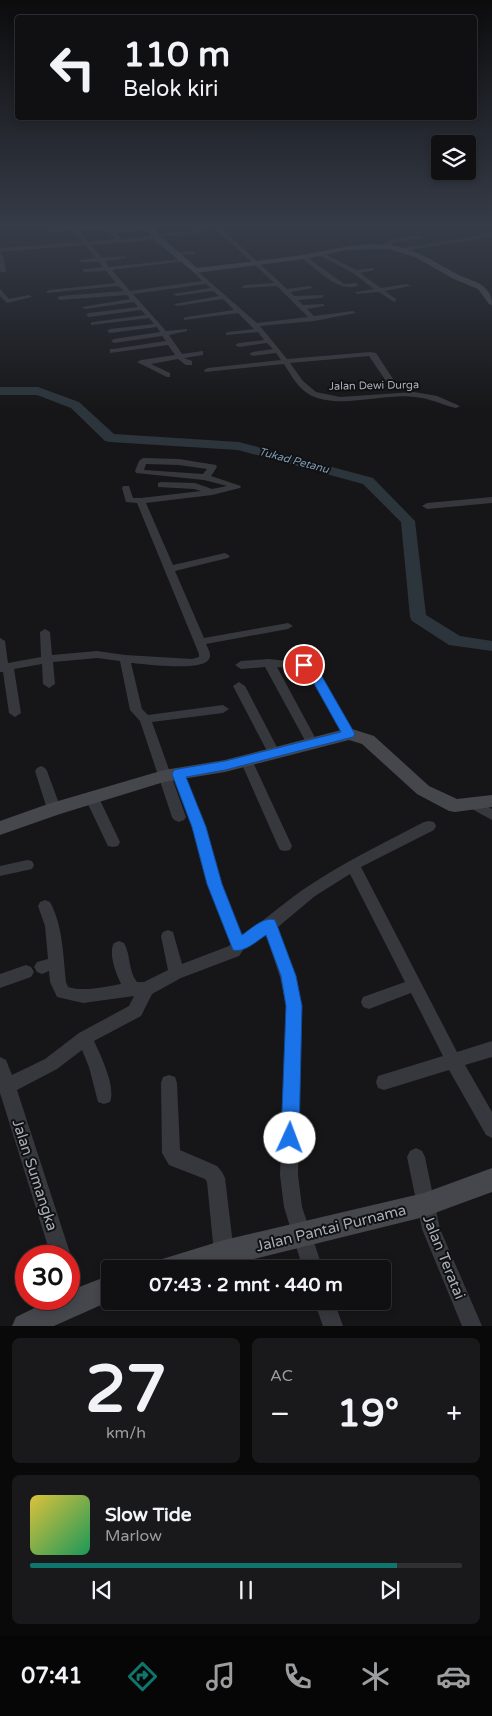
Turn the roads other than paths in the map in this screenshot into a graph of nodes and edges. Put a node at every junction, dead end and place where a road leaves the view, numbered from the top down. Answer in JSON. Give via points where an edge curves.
{"nodes":[{"id":1,"x":94,"y":287,"type":"edge"},
{"id":2,"x":123,"y":287,"type":"edge"},
{"id":3,"x":173,"y":287,"type":"edge"},
{"id":4,"x":212,"y":287,"type":"edge"},
{"id":5,"x":283,"y":287,"type":"edge"},
{"id":6,"x":376,"y":287,"type":"edge"},
{"id":7,"x":401,"y":287,"type":"edge"},
{"id":8,"x":482,"y":287,"type":"edge"},
{"id":9,"x":310,"y":288,"type":"dead end"},
{"id":10,"x":214,"y":289,"type":"junction"},
{"id":11,"x":380,"y":290,"type":"junction"},
{"id":12,"x":0,"y":291,"type":"edge"},
{"id":13,"x":287,"y":291,"type":"junction"},
{"id":14,"x":49,"y":292,"type":"dead end"},
{"id":15,"x":129,"y":293,"type":"junction"},
{"id":16,"x":358,"y":293,"type":"dead end"},
{"id":17,"x":176,"y":294,"type":"dead end"},
{"id":18,"x":322,"y":296,"type":"dead end"},
{"id":19,"x":29,"y":297,"type":"dead end"},
{"id":20,"x":224,"y":297,"type":"junction"},
{"id":21,"x":60,"y":298,"type":"dead end"},
{"id":22,"x":294,"y":298,"type":"junction"},
{"id":23,"x":135,"y":300,"type":"junction"},
{"id":24,"x":394,"y":300,"type":"dead end"},
{"id":25,"x":492,"y":302,"type":"edge"},
{"id":26,"x":177,"y":304,"type":"dead end"},
{"id":27,"x":232,"y":305,"type":"junction"},
{"id":28,"x":322,"y":305,"type":"dead end"},
{"id":29,"x":85,"y":307,"type":"dead end"},
{"id":30,"x":303,"y":307,"type":"junction"},
{"id":31,"x":142,"y":308,"type":"junction"},
{"id":32,"x":240,"y":311,"type":"junction"},
{"id":33,"x":353,"y":313,"type":"dead end"},
{"id":34,"x":89,"y":315,"type":"dead end"},
{"id":35,"x":151,"y":316,"type":"junction"},
{"id":36,"x":314,"y":319,"type":"junction"},
{"id":37,"x":93,"y":324,"type":"dead end"},
{"id":38,"x":159,"y":325,"type":"junction"},
{"id":39,"x":186,"y":330,"type":"dead end"},
{"id":40,"x":110,"y":331,"type":"dead end"},
{"id":41,"x":165,"y":332,"type":"junction"},
{"id":42,"x":262,"y":333,"type":"junction"},
{"id":43,"x":228,"y":334,"type":"dead end"},
{"id":44,"x":114,"y":341,"type":"dead end"},
{"id":45,"x":171,"y":342,"type":"junction"},
{"id":46,"x":239,"y":342,"type":"dead end"},
{"id":47,"x":278,"y":351,"type":"junction"},
{"id":48,"x":113,"y":352,"type":"dead end"},
{"id":49,"x":200,"y":353,"type":"dead end"},
{"id":50,"x":252,"y":354,"type":"dead end"},
{"id":51,"x":179,"y":356,"type":"junction"},
{"id":52,"x":285,"y":362,"type":"junction"},
{"id":53,"x":189,"y":363,"type":"dead end"},
{"id":54,"x":208,"y":370,"type":"dead end"},
{"id":55,"x":167,"y":375,"type":"dead end"},
{"id":56,"x":393,"y":385,"type":"dead end"},
{"id":57,"x":456,"y":406,"type":"dead end"},
{"id":58,"x":205,"y":477,"type":"junction"},
{"id":59,"x":161,"y":485,"type":"dead end"},
{"id":60,"x":126,"y":488,"type":"dead end"},
{"id":61,"x":212,"y":492,"type":"junction"},
{"id":62,"x":492,"y":500,"type":"edge"},
{"id":63,"x":141,"y":501,"type":"junction"},
{"id":64,"x":427,"y":506,"type":"dead end"},
{"id":65,"x":225,"y":556,"type":"dead end"},
{"id":66,"x":169,"y":569,"type":"junction"},
{"id":67,"x":288,"y":626,"type":"dead end"},
{"id":68,"x":45,"y":632,"type":"dead end"},
{"id":69,"x":0,"y":641,"type":"edge"},
{"id":70,"x":200,"y":642,"type":"junction"},
{"id":71,"x":125,"y":659,"type":"junction"},
{"id":72,"x":48,"y":660,"type":"junction"},
{"id":73,"x":268,"y":664,"type":"junction"},
{"id":74,"x":241,"y":665,"type":"dead end"},
{"id":75,"x":4,"y":667,"type":"edge"},
{"id":76,"x":49,"y":684,"type":"dead end"},
{"id":77,"x":238,"y":686,"type":"dead end"},
{"id":78,"x":223,"y":709,"type":"dead end"},
{"id":79,"x":15,"y":713,"type":"dead end"},
{"id":80,"x":145,"y":719,"type":"junction"},
{"id":81,"x":349,"y":734,"type":"junction"},
{"id":82,"x":312,"y":743,"type":"junction"},
{"id":83,"x":274,"y":753,"type":"junction"},
{"id":84,"x":246,"y":760,"type":"junction"},
{"id":85,"x":41,"y":771,"type":"dead end"},
{"id":86,"x":171,"y":775,"type":"junction"},
{"id":87,"x":92,"y":798,"type":"junction"},
{"id":88,"x":492,"y":801,"type":"edge"},
{"id":89,"x":475,"y":804,"type":"junction"},
{"id":90,"x":54,"y":809,"type":"junction"},
{"id":91,"x":492,"y":815,"type":"edge"},
{"id":92,"x":179,"y":817,"type":"dead end"},
{"id":93,"x":429,"y":826,"type":"dead end"},
{"id":94,"x":0,"y":828,"type":"edge"},
{"id":95,"x":113,"y":842,"type":"dead end"},
{"id":96,"x":285,"y":846,"type":"dead end"},
{"id":97,"x":27,"y":865,"type":"dead end"},
{"id":98,"x":354,"y":865,"type":"junction"},
{"id":99,"x":0,"y":871,"type":"edge"},
{"id":100,"x":46,"y":906,"type":"dead end"},
{"id":101,"x":270,"y":925,"type":"junction"},
{"id":102,"x":168,"y":936,"type":"dead end"},
{"id":103,"x":238,"y":945,"type":"junction"},
{"id":104,"x":119,"y":947,"type":"dead end"},
{"id":105,"x":26,"y":972,"type":"dead end"},
{"id":106,"x":176,"y":973,"type":"junction"},
{"id":107,"x":0,"y":981,"type":"edge"},
{"id":108,"x":415,"y":985,"type":"junction"},
{"id":109,"x":139,"y":989,"type":"junction"},
{"id":110,"x":369,"y":1002,"type":"dead end"},
{"id":111,"x":85,"y":1038,"type":"junction"},
{"id":112,"x":492,"y":1049,"type":"edge"},
{"id":113,"x":454,"y":1062,"type":"junction"},
{"id":114,"x":0,"y":1065,"type":"edge"},
{"id":115,"x":384,"y":1082,"type":"dead end"},
{"id":116,"x":169,"y":1083,"type":"dead end"},
{"id":117,"x":6,"y":1087,"type":"junction"},
{"id":118,"x":104,"y":1096,"type":"dead end"},
{"id":119,"x":492,"y":1129,"type":"edge"},
{"id":120,"x":416,"y":1157,"type":"dead end"},
{"id":121,"x":492,"y":1180,"type":"edge"},
{"id":122,"x":424,"y":1205,"type":"junction"},
{"id":123,"x":301,"y":1235,"type":"junction"},
{"id":124,"x":57,"y":1245,"type":"edge"},
{"id":125,"x":224,"y":1253,"type":"junction"},
{"id":126,"x":200,"y":1260,"type":"edge"},
{"id":127,"x":310,"y":1260,"type":"edge"},
{"id":128,"x":101,"y":1289,"type":"edge"},
{"id":129,"x":80,"y":1291,"type":"edge"},
{"id":130,"x":47,"y":1310,"type":"edge"},
{"id":131,"x":327,"y":1310,"type":"edge"},
{"id":132,"x":25,"y":1326,"type":"edge"},
{"id":133,"x":333,"y":1326,"type":"edge"},
{"id":134,"x":472,"y":1326,"type":"edge"}],
"edges":[{"from":1,"to":14,"type":"street"},
{"from":2,"to":15,"type":"street"},
{"from":3,"to":15,"type":"street","via":[[150,293]]},
{"from":4,"to":10,"type":"street","name":"Jalan Dewi Durga"},
{"from":5,"to":13,"type":"street"},
{"from":6,"to":11,"type":"street"},
{"from":7,"to":11,"type":"street"},
{"from":8,"to":25,"type":"street"},
{"from":9,"to":13,"type":"street"},
{"from":10,"to":17,"type":"street"},
{"from":10,"to":20,"type":"street","name":"Jalan Dewi Durga"},
{"from":11,"to":16,"type":"street"},
{"from":11,"to":24,"type":"street"},
{"from":12,"to":19,"type":"street","via":[[6,301]]},
{"from":13,"to":22,"type":"street"},
{"from":15,"to":21,"type":"street"},
{"from":15,"to":23,"type":"street"},
{"from":18,"to":22,"type":"street"},
{"from":20,"to":26,"type":"street"},
{"from":20,"to":27,"type":"street","name":"Jalan Dewi Durga"},
{"from":22,"to":30,"type":"street"},
{"from":23,"to":29,"type":"street"},
{"from":23,"to":31,"type":"street"},
{"from":27,"to":32,"type":"street","name":"Jalan Dewi Durga"},
{"from":27,"to":32,"type":"street","via":[[185,316]]},
{"from":28,"to":30,"type":"street"},
{"from":30,"to":36,"type":"street"},
{"from":31,"to":34,"type":"street"},
{"from":31,"to":35,"type":"street"},
{"from":32,"to":42,"type":"street","name":"Jalan Dewi Durga"},
{"from":33,"to":36,"type":"street"},
{"from":35,"to":37,"type":"street"},
{"from":35,"to":38,"type":"street"},
{"from":36,"to":42,"type":"street"},
{"from":38,"to":40,"type":"street"},
{"from":38,"to":41,"type":"street"},
{"from":39,"to":41,"type":"street"},
{"from":41,"to":44,"type":"street"},
{"from":41,"to":45,"type":"street"},
{"from":42,"to":43,"type":"street"},
{"from":42,"to":46,"type":"street"},
{"from":42,"to":47,"type":"street","name":"Jalan Dewi Durga"},
{"from":45,"to":48,"type":"street"},
{"from":45,"to":51,"type":"street"},
{"from":47,"to":50,"type":"street"},
{"from":47,"to":52,"type":"street","name":"Jalan Dewi Durga"},
{"from":49,"to":51,"type":"street"},
{"from":51,"to":53,"type":"street"},
{"from":51,"to":55,"type":"street","via":[[142,362]]},
{"from":52,"to":54,"type":"street"},
{"from":52,"to":56,"type":"street","via":[[370,354]]},
{"from":52,"to":57,"type":"street","name":"Jalan Dewi Durga","via":[[304,388],[321,397],[340,399],[414,394]]},
{"from":58,"to":58,"type":"street","via":[[213,467],[144,461],[139,471]]},
{"from":58,"to":61,"type":"street","via":[[237,486]]},
{"from":59,"to":61,"type":"street","via":[[195,486]]},
{"from":60,"to":63,"type":"street","via":[[129,500]]},
{"from":61,"to":63,"type":"street"},
{"from":62,"to":64,"type":"street"},
{"from":63,"to":66,"type":"street"},
{"from":65,"to":66,"type":"street"},
{"from":66,"to":70,"type":"street"},
{"from":67,"to":70,"type":"street"},
{"from":68,"to":72,"type":"street"},
{"from":69,"to":75,"type":"street"},
{"from":70,"to":71,"type":"street","via":[[205,658],[198,662]]},
{"from":71,"to":72,"type":"street","via":[[95,655]]},
{"from":71,"to":80,"type":"street","via":[[136,710]]},
{"from":72,"to":75,"type":"street"},
{"from":72,"to":76,"type":"street"},
{"from":73,"to":74,"type":"street"},
{"from":73,"to":81,"type":"street","via":[[312,668]]},
{"from":73,"to":82,"type":"street"},
{"from":75,"to":79,"type":"street"},
{"from":77,"to":83,"type":"street"},
{"from":78,"to":80,"type":"street"},
{"from":80,"to":86,"type":"street"},
{"from":81,"to":82,"type":"street"},
{"from":81,"to":89,"type":"street","via":[[368,740],[423,790],[455,806]]},
{"from":82,"to":83,"type":"street"},
{"from":83,"to":84,"type":"street"},
{"from":84,"to":86,"type":"street"},
{"from":84,"to":96,"type":"street"},
{"from":85,"to":90,"type":"street"},
{"from":86,"to":87,"type":"street"},
{"from":86,"to":92,"type":"street"},
{"from":86,"to":103,"type":"street","via":[[199,827],[214,884]]},
{"from":87,"to":90,"type":"street"},
{"from":87,"to":95,"type":"street"},
{"from":88,"to":89,"type":"street"},
{"from":89,"to":91,"type":"street"},
{"from":90,"to":94,"type":"street"},
{"from":93,"to":98,"type":"street"},
{"from":97,"to":99,"type":"street"},
{"from":98,"to":101,"type":"street","via":[[310,892]]},
{"from":98,"to":108,"type":"street"},
{"from":100,"to":109,"type":"street","via":[[52,926],[49,965],[63,992],[72,996]]},
{"from":101,"to":103,"type":"street"},
{"from":101,"to":123,"type":"street","via":[[288,976],[294,1006],[288,1175]]},
{"from":102,"to":106,"type":"street"},
{"from":103,"to":106,"type":"street","via":[[234,951],[220,958]]},
{"from":104,"to":109,"type":"street","via":[[129,985]]},
{"from":105,"to":107,"type":"street"},
{"from":106,"to":109,"type":"street"},
{"from":108,"to":110,"type":"street"},
{"from":108,"to":113,"type":"street"},
{"from":109,"to":111,"type":"street","via":[[135,1011]]},
{"from":111,"to":117,"type":"street","via":[[51,1064]]},
{"from":111,"to":118,"type":"street","via":[[97,1066]]},
{"from":112,"to":113,"type":"street"},
{"from":113,"to":115,"type":"street"},
{"from":113,"to":119,"type":"street"},
{"from":114,"to":117,"type":"street","name":"Jalan Sumangka"},
{"from":116,"to":125,"type":"street","via":[[171,1153],[175,1159],[211,1172],[216,1178]]},
{"from":117,"to":124,"type":"street","name":"Jalan Sumangka"},
{"from":120,"to":122,"type":"street","name":"Jalan Teratai"},
{"from":121,"to":122,"type":"street","name":"Jalan Pantai Purnama"},
{"from":122,"to":123,"type":"street","name":"Jalan Pantai Purnama"},
{"from":122,"to":134,"type":"street","name":"Jalan Teratai"},
{"from":123,"to":125,"type":"street","name":"Jalan Pantai Purnama"},
{"from":123,"to":127,"type":"street"},
{"from":125,"to":126,"type":"street","name":"Jalan Pantai Purnama"},
{"from":128,"to":129,"type":"street"},
{"from":130,"to":132,"type":"street"},
{"from":131,"to":133,"type":"street"}]}
